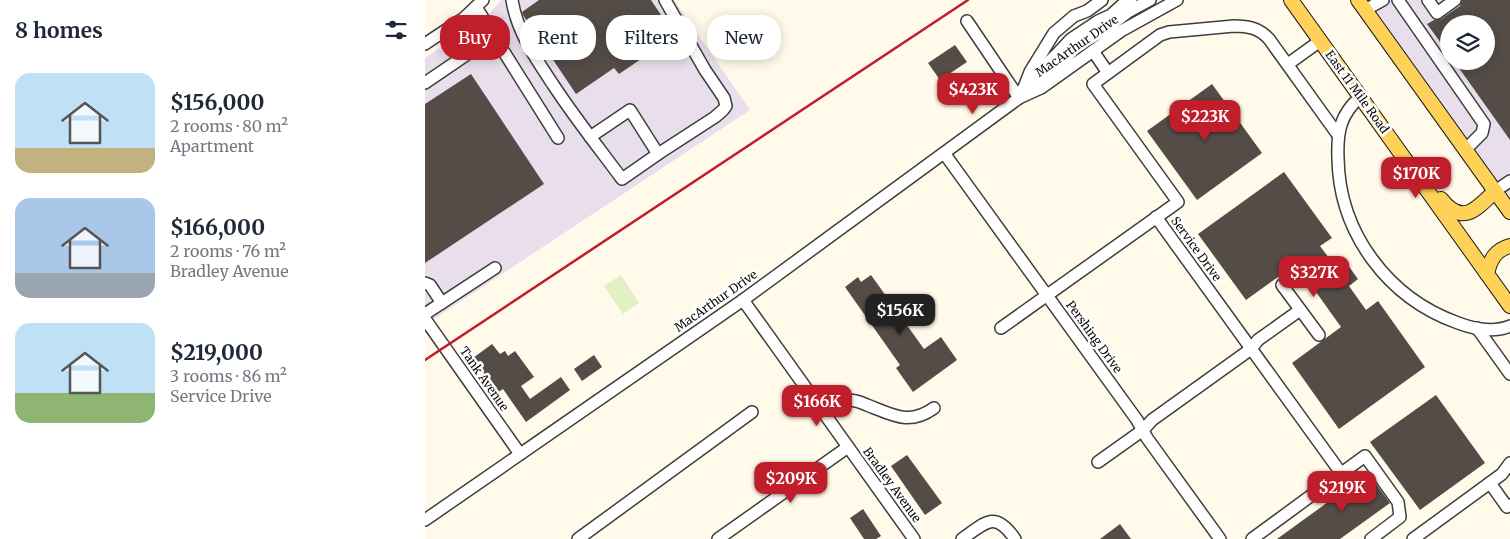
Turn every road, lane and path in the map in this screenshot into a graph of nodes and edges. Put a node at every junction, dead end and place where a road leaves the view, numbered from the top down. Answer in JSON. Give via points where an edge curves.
{"nodes":[{"id":1,"x":512,"y":0,"type":"edge"},
{"id":2,"x":665,"y":0,"type":"edge"},
{"id":3,"x":1102,"y":0,"type":"edge"},
{"id":4,"x":1131,"y":0,"type":"edge"},
{"id":5,"x":1150,"y":0,"type":"edge"},
{"id":6,"x":1177,"y":0,"type":"edge"},
{"id":7,"x":1291,"y":0,"type":"edge"},
{"id":8,"x":1349,"y":0,"type":"edge"},
{"id":9,"x":1383,"y":0,"type":"edge"},
{"id":10,"x":1397,"y":0,"type":"edge"},
{"id":11,"x":1428,"y":0,"type":"edge"},
{"id":12,"x":1455,"y":0,"type":"edge"},
{"id":13,"x":479,"y":4,"type":"edge"},
{"id":14,"x":1361,"y":5,"type":"edge"},
{"id":15,"x":967,"y":21,"type":"dead end"},
{"id":16,"x":1376,"y":26,"type":"junction"},
{"id":17,"x":1320,"y":41,"type":"junction"},
{"id":18,"x":425,"y":44,"type":"edge"},
{"id":19,"x":1093,"y":51,"type":"junction"},
{"id":20,"x":460,"y":60,"type":"edge"},
{"id":21,"x":509,"y":60,"type":"edge"},
{"id":22,"x":1287,"y":64,"type":"junction"},
{"id":23,"x":1108,"y":73,"type":"junction"},
{"id":24,"x":425,"y":84,"type":"edge"},
{"id":25,"x":1021,"y":93,"type":"junction"},
{"id":26,"x":1360,"y":97,"type":"junction"},
{"id":27,"x":1338,"y":135,"type":"junction"},
{"id":28,"x":590,"y":137,"type":"junction"},
{"id":29,"x":558,"y":138,"type":"dead end"},
{"id":30,"x":1465,"y":150,"type":"junction"},
{"id":31,"x":943,"y":153,"type":"junction"},
{"id":32,"x":658,"y":154,"type":"junction"},
{"id":33,"x":1510,"y":181,"type":"edge"},
{"id":34,"x":1495,"y":191,"type":"junction"},
{"id":35,"x":1510,"y":212,"type":"edge"},
{"id":36,"x":1156,"y":217,"type":"junction"},
{"id":37,"x":1510,"y":246,"type":"edge"},
{"id":38,"x":495,"y":268,"type":"dead end"},
{"id":39,"x":1487,"y":274,"type":"junction"},
{"id":40,"x":425,"y":283,"type":"edge"},
{"id":41,"x":1282,"y":284,"type":"dead end"},
{"id":42,"x":1047,"y":295,"type":"junction"},
{"id":43,"x":743,"y":300,"type":"junction"},
{"id":44,"x":442,"y":303,"type":"junction"},
{"id":45,"x":1510,"y":306,"type":"edge"},
{"id":46,"x":1300,"y":310,"type":"junction"},
{"id":47,"x":425,"y":314,"type":"edge"},
{"id":48,"x":425,"y":319,"type":"edge"},
{"id":49,"x":1510,"y":326,"type":"edge"},
{"id":50,"x":1001,"y":328,"type":"dead end"},
{"id":51,"x":1477,"y":328,"type":"junction"},
{"id":52,"x":1319,"y":335,"type":"dead end"},
{"id":53,"x":1251,"y":349,"type":"junction"},
{"id":54,"x":1510,"y":374,"type":"edge"},
{"id":55,"x":934,"y":408,"type":"dead end"},
{"id":56,"x":752,"y":412,"type":"dead end"},
{"id":57,"x":824,"y":414,"type":"junction"},
{"id":58,"x":1143,"y":430,"type":"junction"},
{"id":59,"x":848,"y":447,"type":"junction"},
{"id":60,"x":520,"y":454,"type":"junction"},
{"id":61,"x":1098,"y":462,"type":"dead end"},
{"id":62,"x":1510,"y":462,"type":"edge"},
{"id":63,"x":1341,"y":473,"type":"junction"},
{"id":64,"x":1490,"y":484,"type":"junction"},
{"id":65,"x":1510,"y":505,"type":"edge"},
{"id":66,"x":425,"y":520,"type":"edge"},
{"id":67,"x":578,"y":539,"type":"edge"},
{"id":68,"x":719,"y":539,"type":"edge"},
{"id":69,"x":914,"y":539,"type":"edge"},
{"id":70,"x":962,"y":539,"type":"edge"},
{"id":71,"x":1015,"y":539,"type":"edge"},
{"id":72,"x":1220,"y":539,"type":"edge"},
{"id":73,"x":1252,"y":539,"type":"edge"},
{"id":74,"x":1371,"y":539,"type":"edge"},
{"id":75,"x":1413,"y":539,"type":"edge"}],
"edges":[{"from":1,"to":28,"type":"street","via":[[515,16],[537,61]]},
{"from":2,"to":32,"type":"street","via":[[726,106],[715,117]]},
{"from":3,"to":25,"type":"street","via":[[1074,16],[1054,33]]},
{"from":4,"to":25,"type":"street","via":[[1067,42]]},
{"from":5,"to":25,"type":"street","via":[[1076,47]]},
{"from":6,"to":19,"type":"street","name":"MacArthur Drive","via":[[1121,31]]},
{"from":7,"to":17,"type":"main road","name":"East 11 Mile Road"},
{"from":8,"to":16,"type":"main road"},
{"from":9,"to":14,"type":"street"},
{"from":10,"to":30,"type":"street","via":[[1482,120],[1482,133]]},
{"from":11,"to":12,"type":"street","via":[[1437,12]]},
{"from":13,"to":18,"type":"street"},
{"from":14,"to":16,"type":"main road"},
{"from":15,"to":25,"type":"street"},
{"from":16,"to":30,"type":"main road"},
{"from":17,"to":22,"type":"street"},
{"from":17,"to":26,"type":"main road","name":"East 11 Mile Road"},
{"from":19,"to":23,"type":"street"},
{"from":19,"to":25,"type":"street","name":"MacArthur Drive","via":[[1041,88]]},
{"from":20,"to":24,"type":"street"},
{"from":21,"to":29,"type":"street"},
{"from":22,"to":23,"type":"street","via":[[1264,33],[1251,27],[1235,26],[1160,35]]},
{"from":22,"to":27,"type":"street"},
{"from":23,"to":36,"type":"street","name":"Service Drive","via":[[1093,84],[1178,202]]},
{"from":25,"to":31,"type":"street","name":"MacArthur Drive"},
{"from":26,"to":27,"type":"street","via":[[1349,107]]},
{"from":26,"to":34,"type":"main road","via":[[1383,118],[1453,211],[1461,214],[1471,212]]},
{"from":26,"to":39,"type":"main road","name":"East 11 Mile Road"},
{"from":27,"to":51,"type":"street","via":[[1338,166],[1344,201],[1358,237],[1371,259],[1399,289],[1416,301],[1451,320]]},
{"from":28,"to":32,"type":"street","via":[[621,180]]},
{"from":28,"to":32,"type":"street","via":[[630,110]]},
{"from":30,"to":34,"type":"main road"},
{"from":31,"to":42,"type":"street","name":"Pershing Drive"},
{"from":31,"to":43,"type":"street","name":"MacArthur Drive"},
{"from":33,"to":34,"type":"street"},
{"from":34,"to":35,"type":"main road"},
{"from":36,"to":42,"type":"street"},
{"from":36,"to":53,"type":"street","name":"Service Drive"},
{"from":37,"to":39,"type":"main road","via":[[1494,255]]},
{"from":38,"to":44,"type":"street"},
{"from":39,"to":45,"type":"main road","name":"East 11 Mile Road"},
{"from":40,"to":44,"type":"street","via":[[430,285]]},
{"from":41,"to":46,"type":"street"},
{"from":42,"to":50,"type":"street"},
{"from":42,"to":58,"type":"street","name":"Pershing Drive"},
{"from":43,"to":57,"type":"street","name":"Bradley Avenue"},
{"from":43,"to":60,"type":"street","name":"MacArthur Drive"},
{"from":44,"to":47,"type":"street"},
{"from":46,"to":52,"type":"street"},
{"from":46,"to":53,"type":"street","via":[[1258,340]]},
{"from":48,"to":60,"type":"street","name":"Tank Avenue"},
{"from":49,"to":51,"type":"street","via":[[1493,330]]},
{"from":51,"to":54,"type":"street"},
{"from":53,"to":58,"type":"street"},
{"from":53,"to":63,"type":"street","name":"Service Drive"},
{"from":55,"to":57,"type":"street","via":[[919,417],[908,418],[848,401],[838,403]]},
{"from":56,"to":67,"type":"street"},
{"from":57,"to":59,"type":"street","name":"Bradley Avenue"},
{"from":58,"to":61,"type":"street"},
{"from":58,"to":72,"type":"street","name":"Pershing Drive"},
{"from":59,"to":68,"type":"street"},
{"from":59,"to":69,"type":"street","name":"Bradley Avenue"},
{"from":60,"to":66,"type":"street","name":"MacArthur Drive"},
{"from":62,"to":64,"type":"street"},
{"from":63,"to":73,"type":"street"},
{"from":63,"to":74,"type":"street","via":[[1365,456],[1398,502],[1400,517]]},
{"from":64,"to":65,"type":"street","via":[[1507,507]]},
{"from":64,"to":75,"type":"street"},
{"from":70,"to":71,"type":"street","via":[[991,522],[1003,524]]}]}
